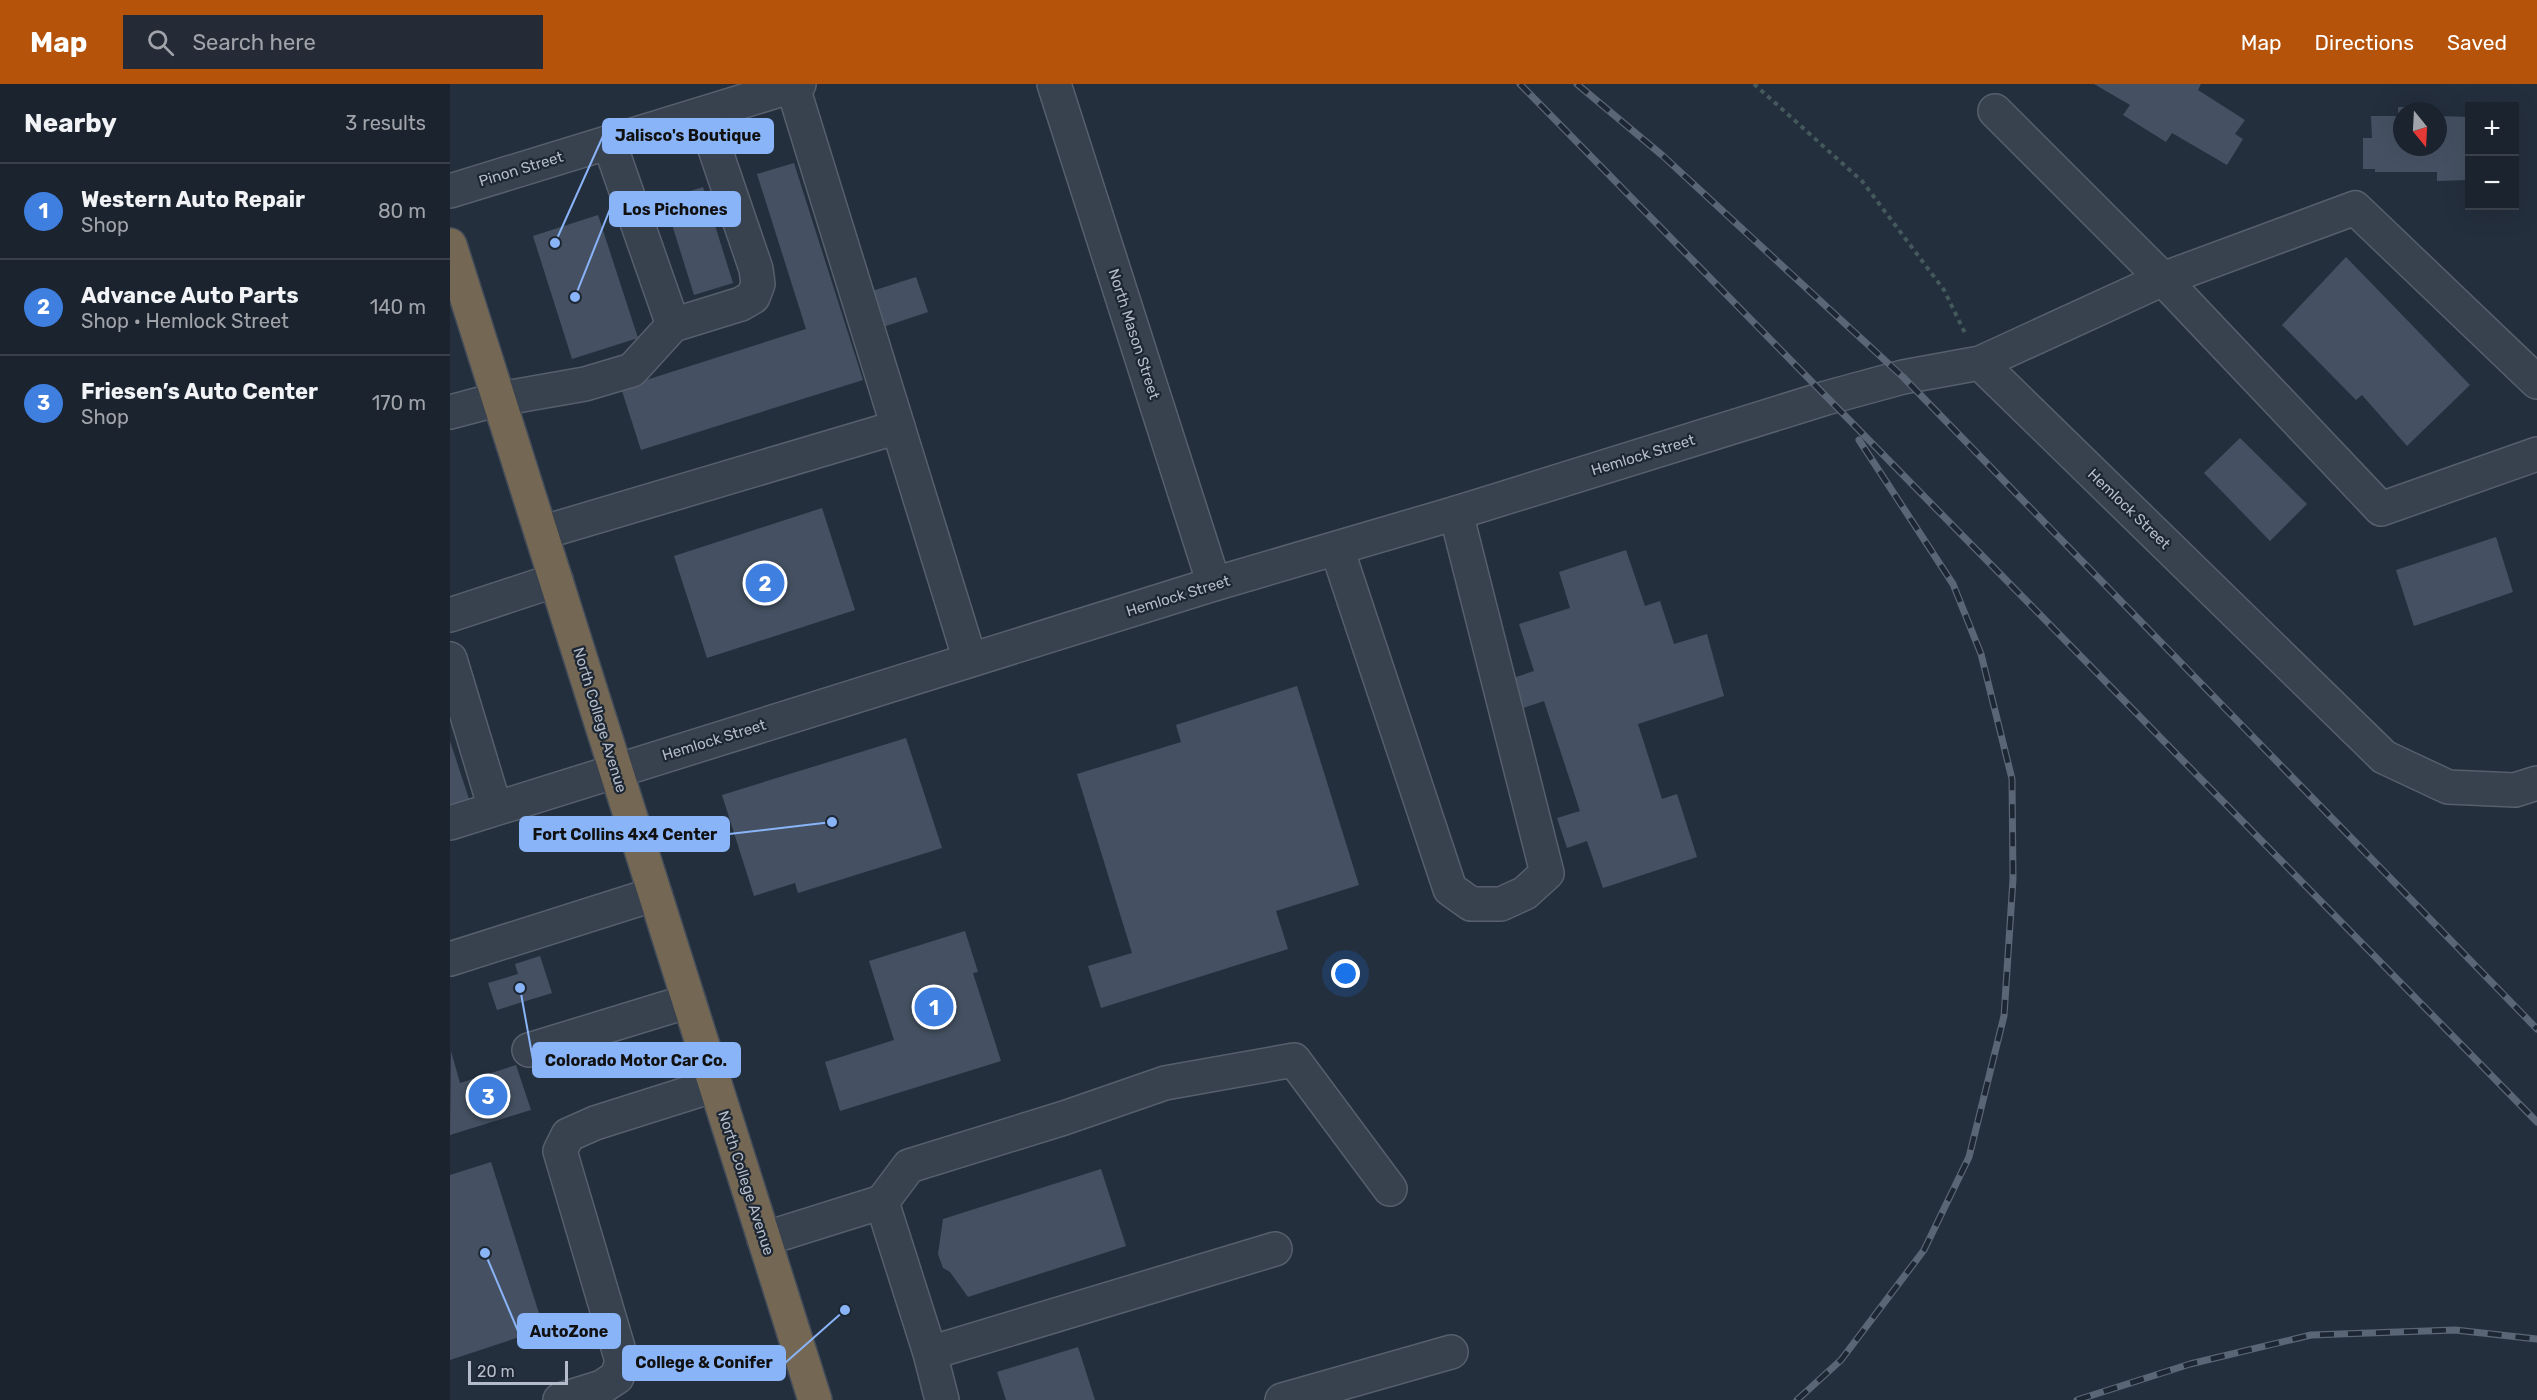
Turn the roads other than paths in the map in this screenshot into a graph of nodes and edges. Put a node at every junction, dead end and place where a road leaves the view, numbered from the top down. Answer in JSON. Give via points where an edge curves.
{"nodes":[{"id":1,"x":1054,"y":84,"type":"edge"},
{"id":2,"x":794,"y":85,"type":"edge"},
{"id":3,"x":1995,"y":111,"type":"dead end"},
{"id":4,"x":703,"y":114,"type":"junction"},
{"id":5,"x":609,"y":142,"type":"junction"},
{"id":6,"x":450,"y":191,"type":"edge"},
{"id":7,"x":450,"y":245,"type":"edge"},
{"id":8,"x":2163,"y":279,"type":"junction"},
{"id":9,"x":673,"y":325,"type":"junction"},
{"id":10,"x":1980,"y":363,"type":"junction"},
{"id":11,"x":2537,"y":382,"type":"edge"},
{"id":12,"x":499,"y":399,"type":"junction"},
{"id":13,"x":450,"y":412,"type":"edge"},
{"id":14,"x":898,"y":427,"type":"junction"},
{"id":15,"x":2537,"y":454,"type":"edge"},
{"id":16,"x":1456,"y":513,"type":"junction"},
{"id":17,"x":541,"y":533,"type":"junction"},
{"id":18,"x":1337,"y":549,"type":"junction"},
{"id":19,"x":556,"y":580,"type":"junction"},
{"id":20,"x":1214,"y":584,"type":"junction"},
{"id":21,"x":450,"y":615,"type":"edge"},
{"id":22,"x":450,"y":659,"type":"edge"},
{"id":23,"x":970,"y":660,"type":"junction"},
{"id":24,"x":616,"y":770,"type":"junction"},
{"id":25,"x":2537,"y":783,"type":"edge"},
{"id":26,"x":495,"y":808,"type":"junction"},
{"id":27,"x":450,"y":823,"type":"edge"},
{"id":28,"x":655,"y":894,"type":"junction"},
{"id":29,"x":450,"y":959,"type":"edge"},
{"id":30,"x":689,"y":1001,"type":"junction"},
{"id":31,"x":529,"y":1050,"type":"dead end"},
{"id":32,"x":715,"y":1085,"type":"junction"},
{"id":33,"x":1390,"y":1189,"type":"dead end"},
{"id":34,"x":882,"y":1202,"type":"junction"},
{"id":35,"x":764,"y":1239,"type":"junction"},
{"id":36,"x":1275,"y":1249,"type":"dead end"},
{"id":37,"x":1451,"y":1352,"type":"dead end"},
{"id":38,"x":930,"y":1353,"type":"junction"},
{"id":39,"x":560,"y":1400,"type":"edge"},
{"id":40,"x":815,"y":1400,"type":"edge"},
{"id":41,"x":942,"y":1400,"type":"edge"},
{"id":42,"x":1282,"y":1400,"type":"edge"}],
"edges":[{"from":1,"to":20,"type":"street","name":"North Mason Street"},
{"from":2,"to":4,"type":"street","name":"Pinon Street"},
{"from":2,"to":14,"type":"street"},
{"from":3,"to":8,"type":"street"},
{"from":4,"to":5,"type":"street","name":"Pinon Street"},
{"from":4,"to":9,"type":"street","via":[[758,284],[753,297],[741,304]]},
{"from":5,"to":6,"type":"street","name":"Pinon Street"},
{"from":5,"to":9,"type":"street"},
{"from":7,"to":12,"type":"highway","name":"North College Avenue"},
{"from":8,"to":10,"type":"street"},
{"from":8,"to":11,"type":"street","via":[[2355,208]]},
{"from":8,"to":15,"type":"street","via":[[2380,509]]},
{"from":9,"to":12,"type":"street","via":[[632,370],[585,384]]},
{"from":10,"to":16,"type":"street","name":"Hemlock Street","via":[[1903,376],[1826,398]]},
{"from":10,"to":25,"type":"street","name":"Hemlock Street","via":[[2384,757],[2448,787],[2515,790]]},
{"from":12,"to":13,"type":"street"},
{"from":12,"to":17,"type":"highway","name":"North College Avenue"},
{"from":14,"to":17,"type":"street"},
{"from":14,"to":23,"type":"street"},
{"from":16,"to":18,"type":"street","name":"Hemlock Street"},
{"from":16,"to":18,"type":"street","via":[[1547,873],[1525,893],[1501,904],[1471,904],[1450,889]]},
{"from":17,"to":19,"type":"highway","name":"North College Avenue"},
{"from":18,"to":20,"type":"street","name":"Hemlock Street"},
{"from":19,"to":21,"type":"street"},
{"from":19,"to":24,"type":"highway","name":"North College Avenue"},
{"from":20,"to":23,"type":"street","name":"Hemlock Street"},
{"from":22,"to":26,"type":"street"},
{"from":23,"to":24,"type":"street","name":"Hemlock Street"},
{"from":24,"to":26,"type":"street","name":"Hemlock Street"},
{"from":24,"to":28,"type":"highway","name":"North College Avenue"},
{"from":26,"to":27,"type":"street","name":"Hemlock Street"},
{"from":28,"to":29,"type":"street"},
{"from":28,"to":30,"type":"highway","name":"North College Avenue"},
{"from":30,"to":31,"type":"street"},
{"from":30,"to":32,"type":"highway","name":"North College Avenue"},
{"from":32,"to":35,"type":"highway","name":"North College Avenue"},
{"from":32,"to":39,"type":"street","via":[[595,1123],[568,1135],[560,1151],[622,1361],[617,1377],[602,1387]]},
{"from":33,"to":34,"type":"street","via":[[1294,1060],[1165,1083],[909,1166]]},
{"from":34,"to":35,"type":"street"},
{"from":34,"to":38,"type":"street"},
{"from":35,"to":40,"type":"highway","name":"North College Avenue"},
{"from":36,"to":38,"type":"street"},
{"from":37,"to":42,"type":"street"},
{"from":38,"to":41,"type":"street"}]}
